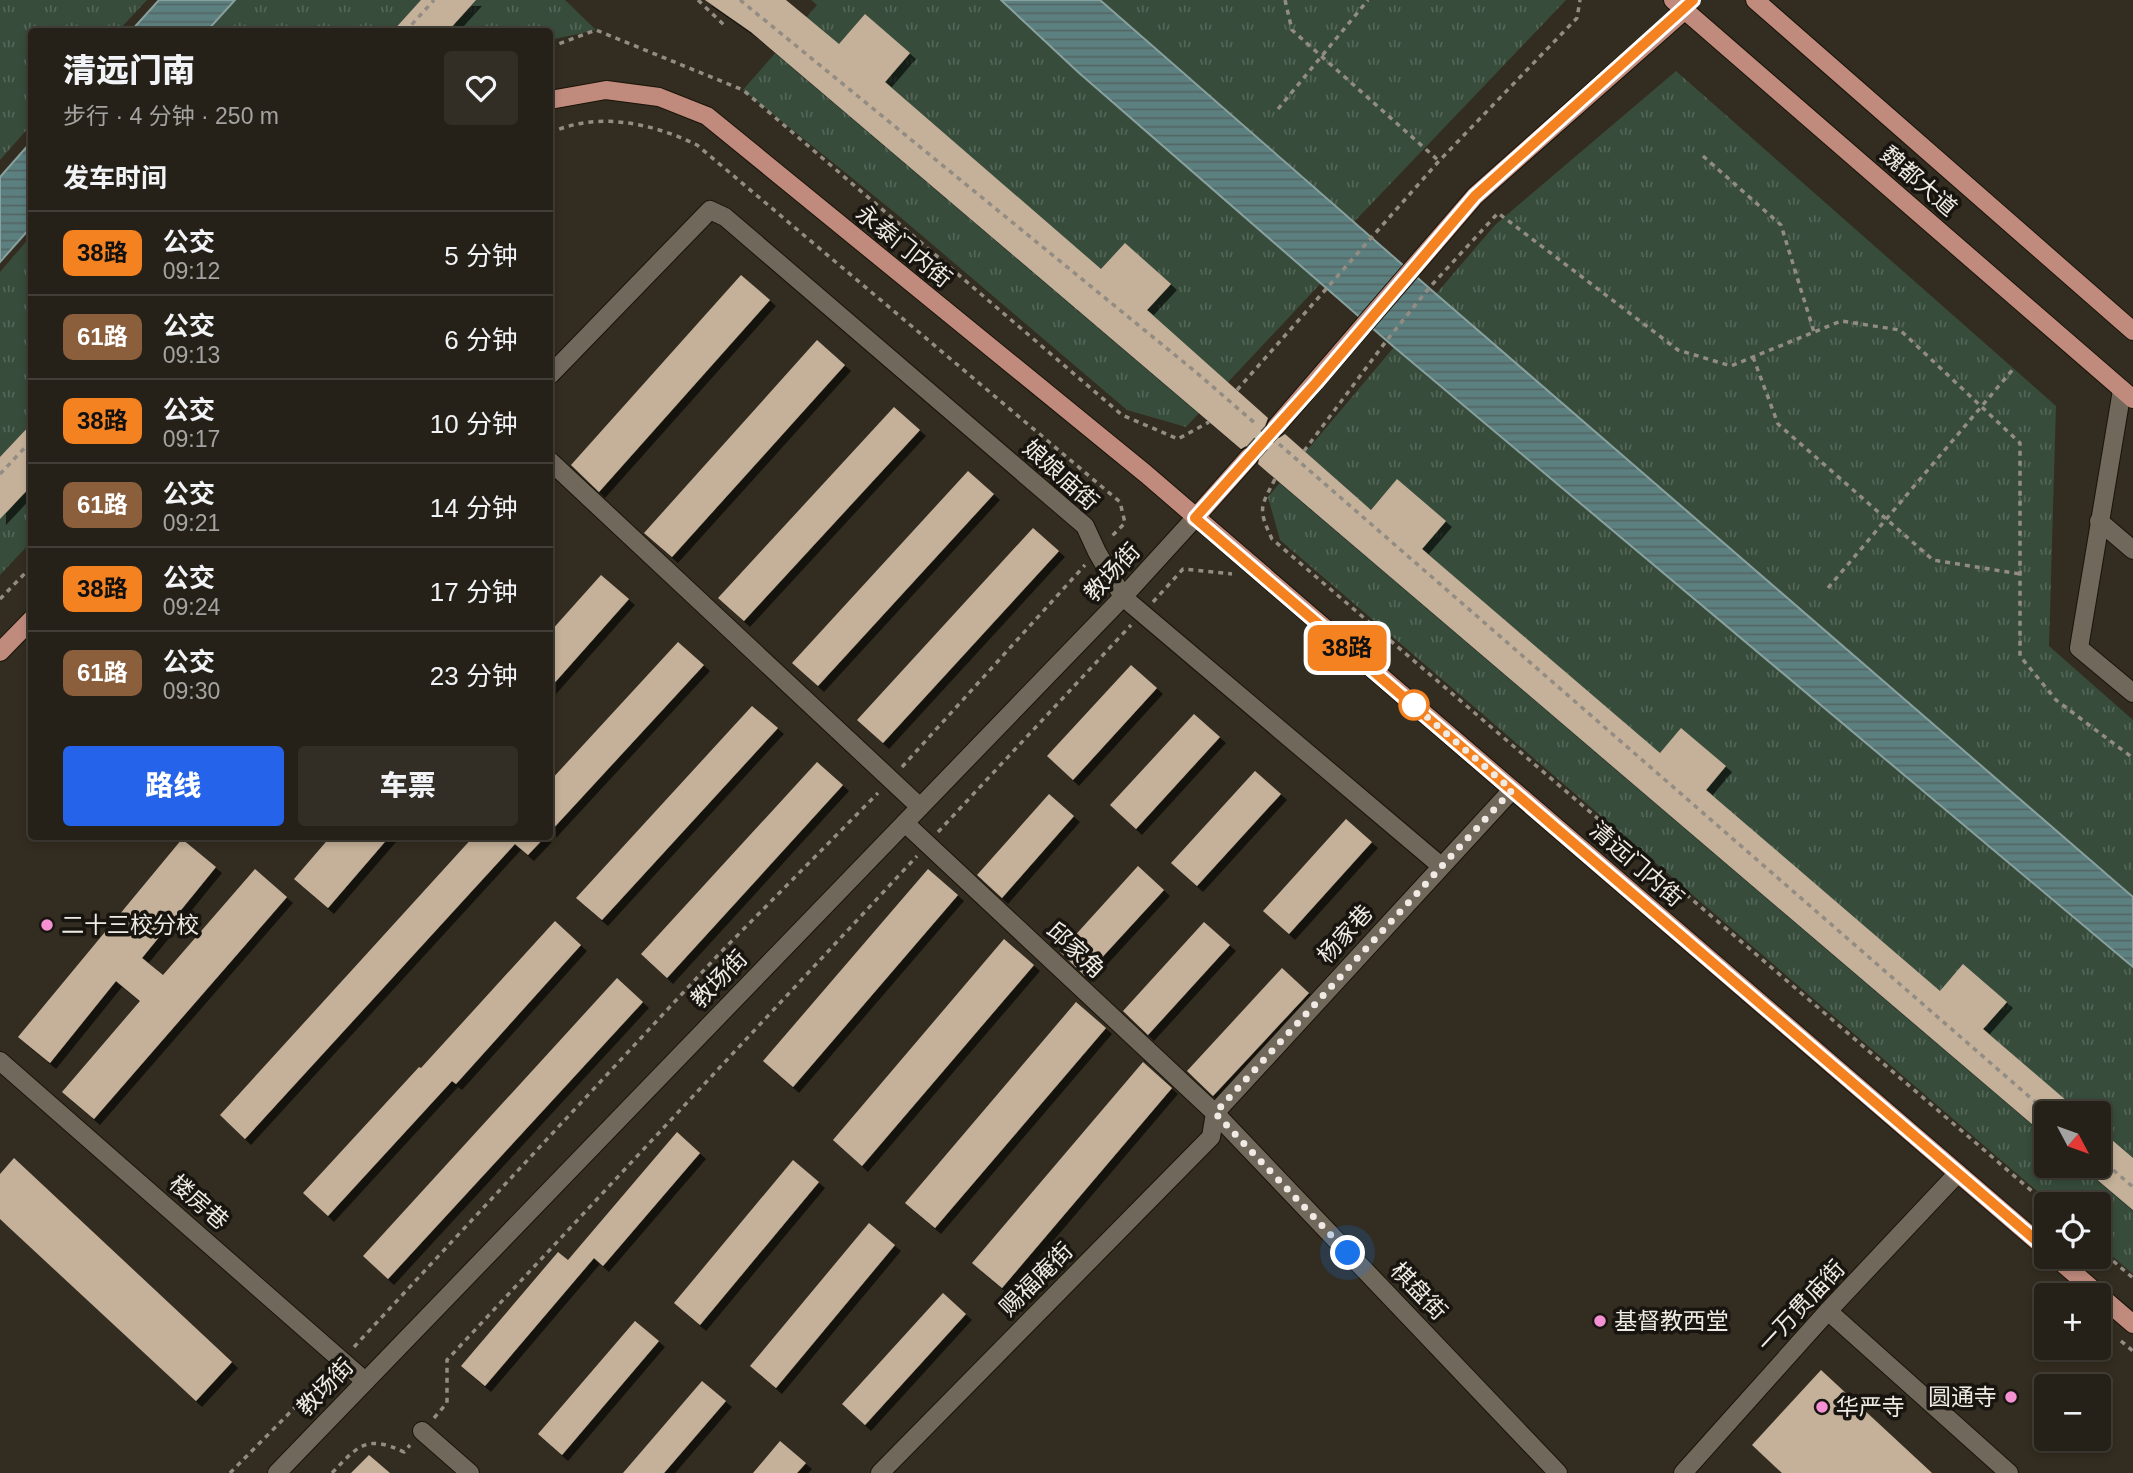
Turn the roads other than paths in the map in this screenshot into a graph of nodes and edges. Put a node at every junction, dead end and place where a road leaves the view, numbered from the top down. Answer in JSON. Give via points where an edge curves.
{"nodes":[{"id":1,"x":1755,"y":0,"type":"edge"},
{"id":2,"x":1684,"y":3,"type":"edge"},
{"id":3,"x":553,"y":99,"type":"edge"},
{"id":4,"x":2133,"y":331,"type":"edge"},
{"id":5,"x":553,"y":372,"type":"edge"},
{"id":6,"x":2130,"y":389,"type":"edge"},
{"id":7,"x":1269,"y":431,"type":"tunnel mouth"},
{"id":8,"x":1249,"y":457,"type":"tunnel mouth"},
{"id":9,"x":553,"y":464,"type":"edge"},
{"id":10,"x":1195,"y":518,"type":"junction"},
{"id":11,"x":2099,"y":520,"type":"junction"},
{"id":12,"x":2133,"y":550,"type":"edge"},
{"id":13,"x":1123,"y":597,"type":"junction"},
{"id":14,"x":28,"y":623,"type":"edge"},
{"id":15,"x":0,"y":652,"type":"edge"},
{"id":16,"x":2133,"y":693,"type":"edge"},
{"id":17,"x":1512,"y":790,"type":"junction"},
{"id":18,"x":920,"y":807,"type":"junction"},
{"id":19,"x":905,"y":823,"type":"junction"},
{"id":20,"x":1440,"y":866,"type":"junction"},
{"id":21,"x":0,"y":1061,"type":"edge"},
{"id":22,"x":1215,"y":1113,"type":"junction"},
{"id":23,"x":1958,"y":1173,"type":"junction"},
{"id":24,"x":2034,"y":1239,"type":"edge"},
{"id":25,"x":2069,"y":1269,"type":"edge"},
{"id":26,"x":1828,"y":1311,"type":"junction"},
{"id":27,"x":2133,"y":1324,"type":"edge"},
{"id":28,"x":365,"y":1381,"type":"junction"},
{"id":29,"x":422,"y":1431,"type":"road end"},
{"id":30,"x":277,"y":1473,"type":"edge"},
{"id":31,"x":470,"y":1473,"type":"edge"},
{"id":32,"x":880,"y":1473,"type":"edge"},
{"id":33,"x":1558,"y":1473,"type":"edge"},
{"id":34,"x":1683,"y":1473,"type":"edge"},
{"id":35,"x":2009,"y":1473,"type":"edge"}],
"edges":[{"from":1,"to":4,"type":"main road","name":"魏都大道"},
{"from":2,"to":6,"type":"main road","name":"魏都大道"},
{"from":2,"to":7,"type":"main road","via":[[1475,196],[1316,383]]},
{"from":3,"to":10,"type":"main road","name":"永泰门内街","via":[[606,90],[659,97],[706,116]]},
{"from":5,"to":13,"type":"street","name":"娘娘庙街","via":[[710,210],[725,217],[1085,526]]},
{"from":6,"to":11,"type":"street"},
{"from":8,"to":10,"type":"main road"},
{"from":9,"to":18,"type":"street"},
{"from":10,"to":13,"type":"street","name":"教场街"},
{"from":10,"to":17,"type":"main road","name":"清远门内街"},
{"from":11,"to":12,"type":"street"},
{"from":11,"to":16,"type":"street","via":[[2079,648]]},
{"from":13,"to":18,"type":"street","name":"教场街"},
{"from":13,"to":20,"type":"street","name":"娘娘庙街"},
{"from":14,"to":15,"type":"main road"},
{"from":17,"to":20,"type":"street","name":"杨家巷"},
{"from":17,"to":23,"type":"main road","name":"清远门内街"},
{"from":18,"to":19,"type":"street","name":"教场街"},
{"from":19,"to":22,"type":"street","name":"邱家角"},
{"from":19,"to":28,"type":"street","name":"教场街"},
{"from":20,"to":22,"type":"street","name":"杨家巷"},
{"from":21,"to":28,"type":"street","name":"楼房巷"},
{"from":22,"to":32,"type":"street","name":"赐福庵街","via":[[1211,1137]]},
{"from":22,"to":33,"type":"street","name":"棋盘街"},
{"from":23,"to":24,"type":"main road","name":"清远门内街"},
{"from":23,"to":26,"type":"street","name":"一万贯庙街"},
{"from":25,"to":27,"type":"main road"},
{"from":26,"to":34,"type":"street","name":"一万贯庙街"},
{"from":26,"to":35,"type":"street"},
{"from":28,"to":30,"type":"street","name":"教场街"},
{"from":29,"to":31,"type":"street"}]}
